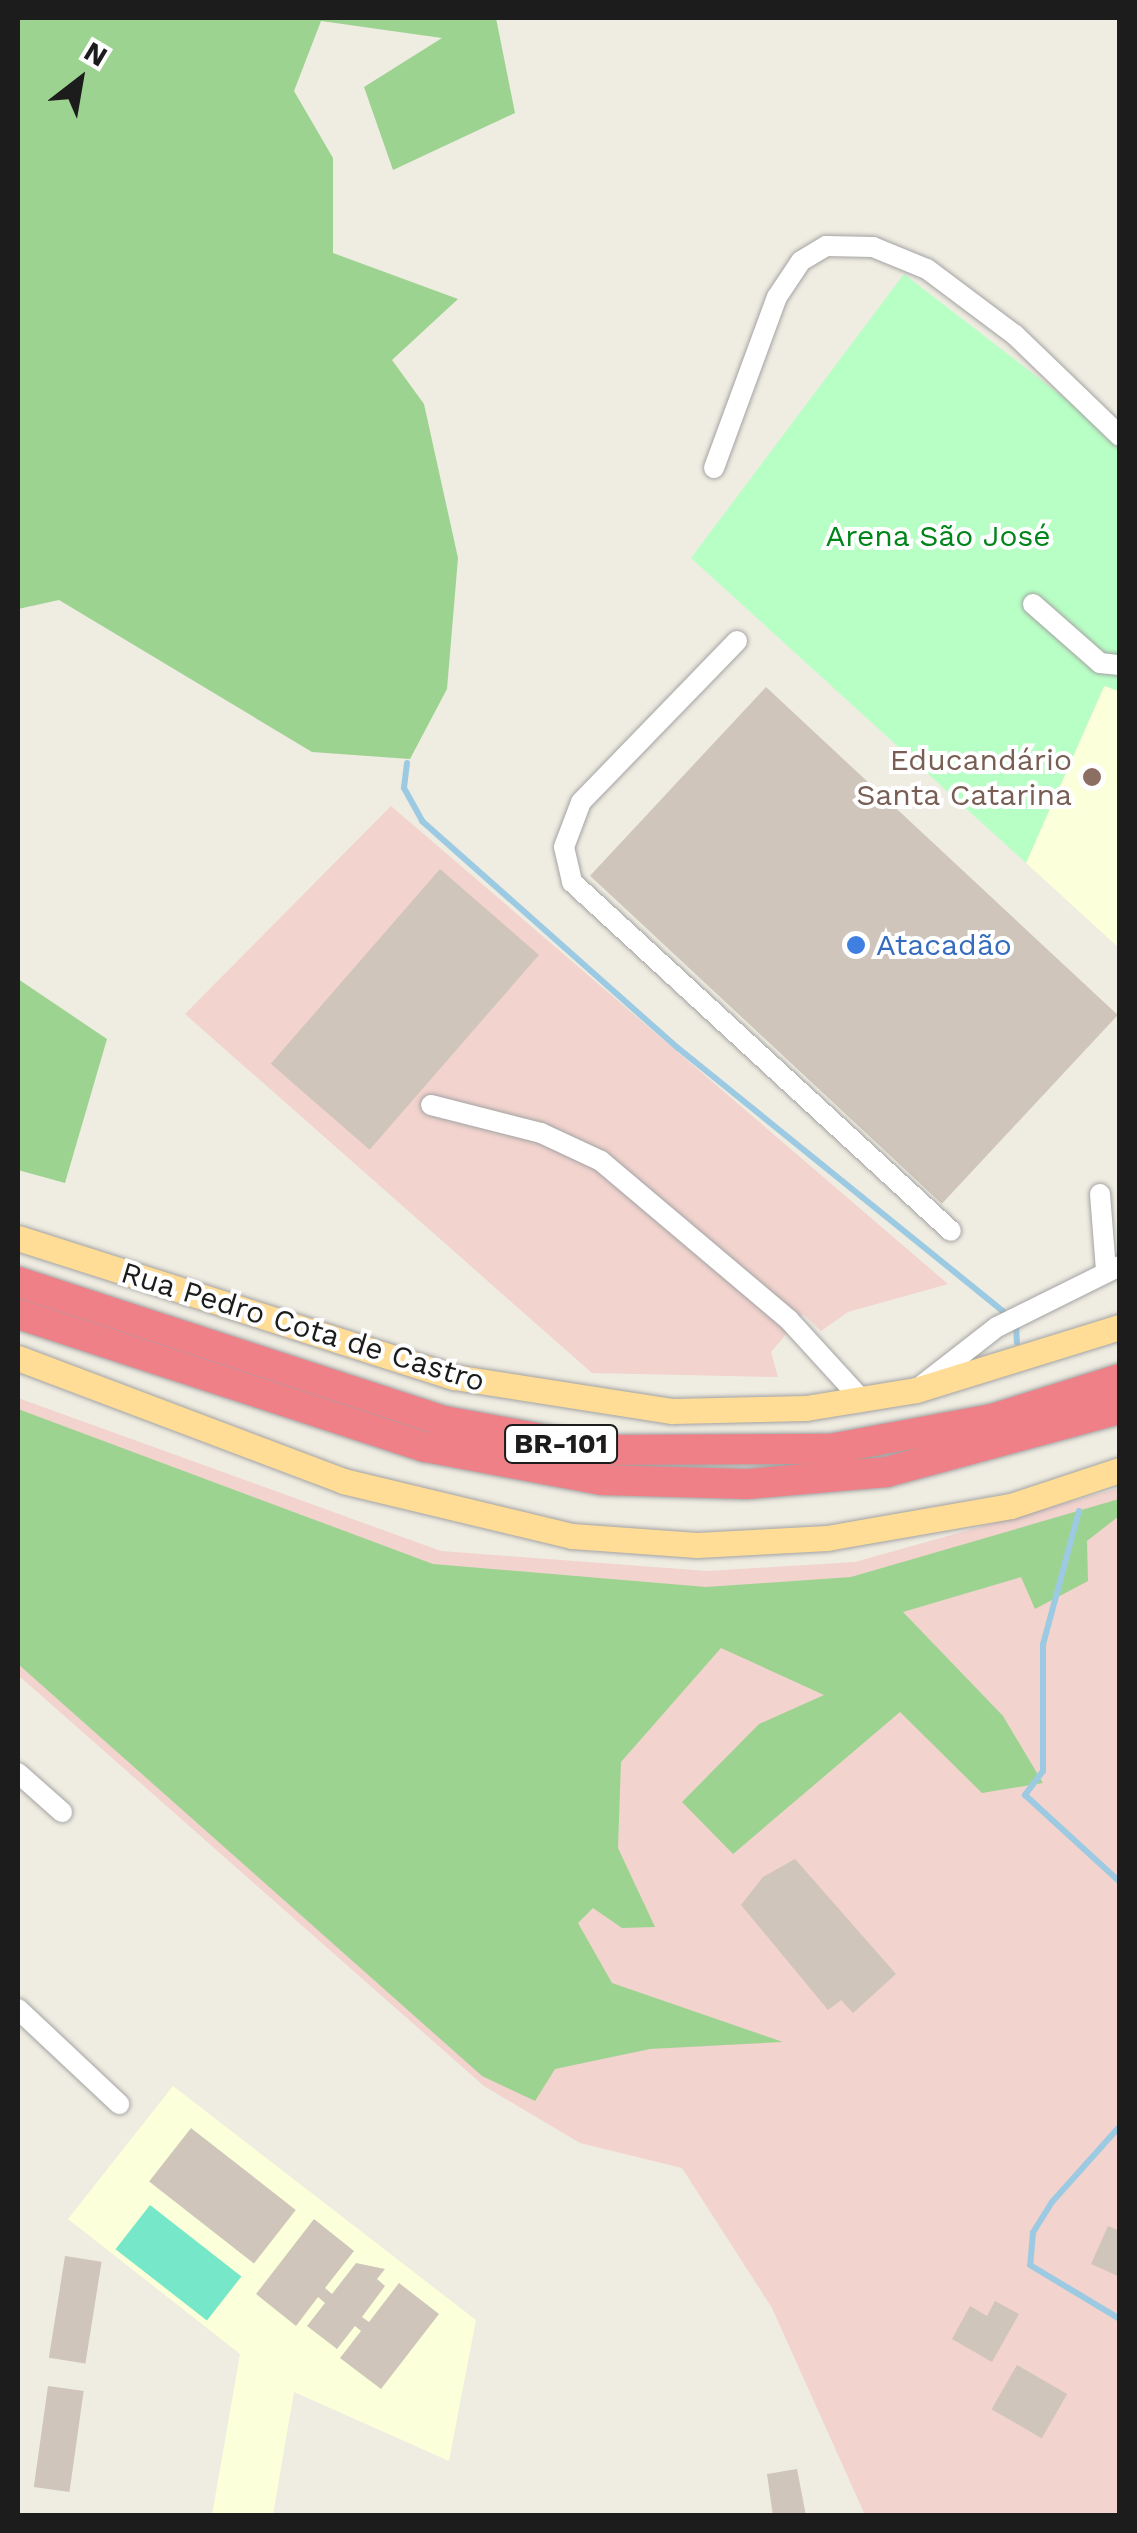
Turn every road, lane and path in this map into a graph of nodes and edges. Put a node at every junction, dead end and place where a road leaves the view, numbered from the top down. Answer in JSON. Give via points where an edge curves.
{"nodes":[{"id":1,"x":1120,"y":436,"type":"edge"},
{"id":2,"x":714,"y":468,"type":"dead end"},
{"id":3,"x":1034,"y":604,"type":"dead end"},
{"id":4,"x":737,"y":641,"type":"dead end"},
{"id":5,"x":1120,"y":666,"type":"edge"},
{"id":6,"x":430,"y":1105,"type":"dead end"},
{"id":7,"x":1120,"y":1210,"type":"edge"},
{"id":8,"x":951,"y":1231,"type":"dead end"},
{"id":9,"x":18,"y":1238,"type":"edge"},
{"id":10,"x":1113,"y":1268,"type":"edge"},
{"id":11,"x":18,"y":1282,"type":"edge"},
{"id":12,"x":18,"y":1314,"type":"edge"},
{"id":13,"x":1120,"y":1326,"type":"edge"},
{"id":14,"x":18,"y":1358,"type":"edge"},
{"id":15,"x":1120,"y":1379,"type":"edge"},
{"id":16,"x":916,"y":1390,"type":"junction"},
{"id":17,"x":862,"y":1400,"type":"junction"},
{"id":18,"x":1120,"y":1410,"type":"edge"},
{"id":19,"x":1120,"y":1470,"type":"edge"},
{"id":20,"x":18,"y":1773,"type":"edge"},
{"id":21,"x":62,"y":1812,"type":"dead end"},
{"id":22,"x":19,"y":2014,"type":"edge"},
{"id":23,"x":119,"y":2104,"type":"dead end"}],
"edges":[{"from":1,"to":2,"type":"street","via":[[1015,335],[928,269],[873,247],[826,246],[801,262],[777,297]]},
{"from":3,"to":5,"type":"street","via":[[1100,663]]},
{"from":4,"to":8,"type":"street","via":[[581,802],[564,847],[572,882]]},
{"from":6,"to":17,"type":"street","via":[[541,1134],[600,1160],[789,1320]]},
{"from":7,"to":10,"type":"street","via":[[1100,1194]]},
{"from":9,"to":17,"type":"main road","name":"Rua Pedro Cota de Castro","via":[[366,1352],[528,1393],[739,1413]]},
{"from":10,"to":16,"type":"street","via":[[998,1327]]},
{"from":11,"to":15,"type":"highway","number":"BR-101","via":[[444,1421],[602,1450],[830,1448],[992,1419]]},
{"from":12,"to":18,"type":"highway","number":"BR-101","via":[[426,1447],[602,1480],[747,1484],[886,1472]]},
{"from":13,"to":16,"type":"main road","name":"Rua Pedro Cota de Castro"},
{"from":14,"to":19,"type":"main road","via":[[343,1481],[589,1538],[749,1544],[892,1530]]},
{"from":16,"to":17,"type":"main road","name":"Rua Pedro Cota de Castro"},
{"from":20,"to":21,"type":"street"},
{"from":22,"to":23,"type":"street"}]}
